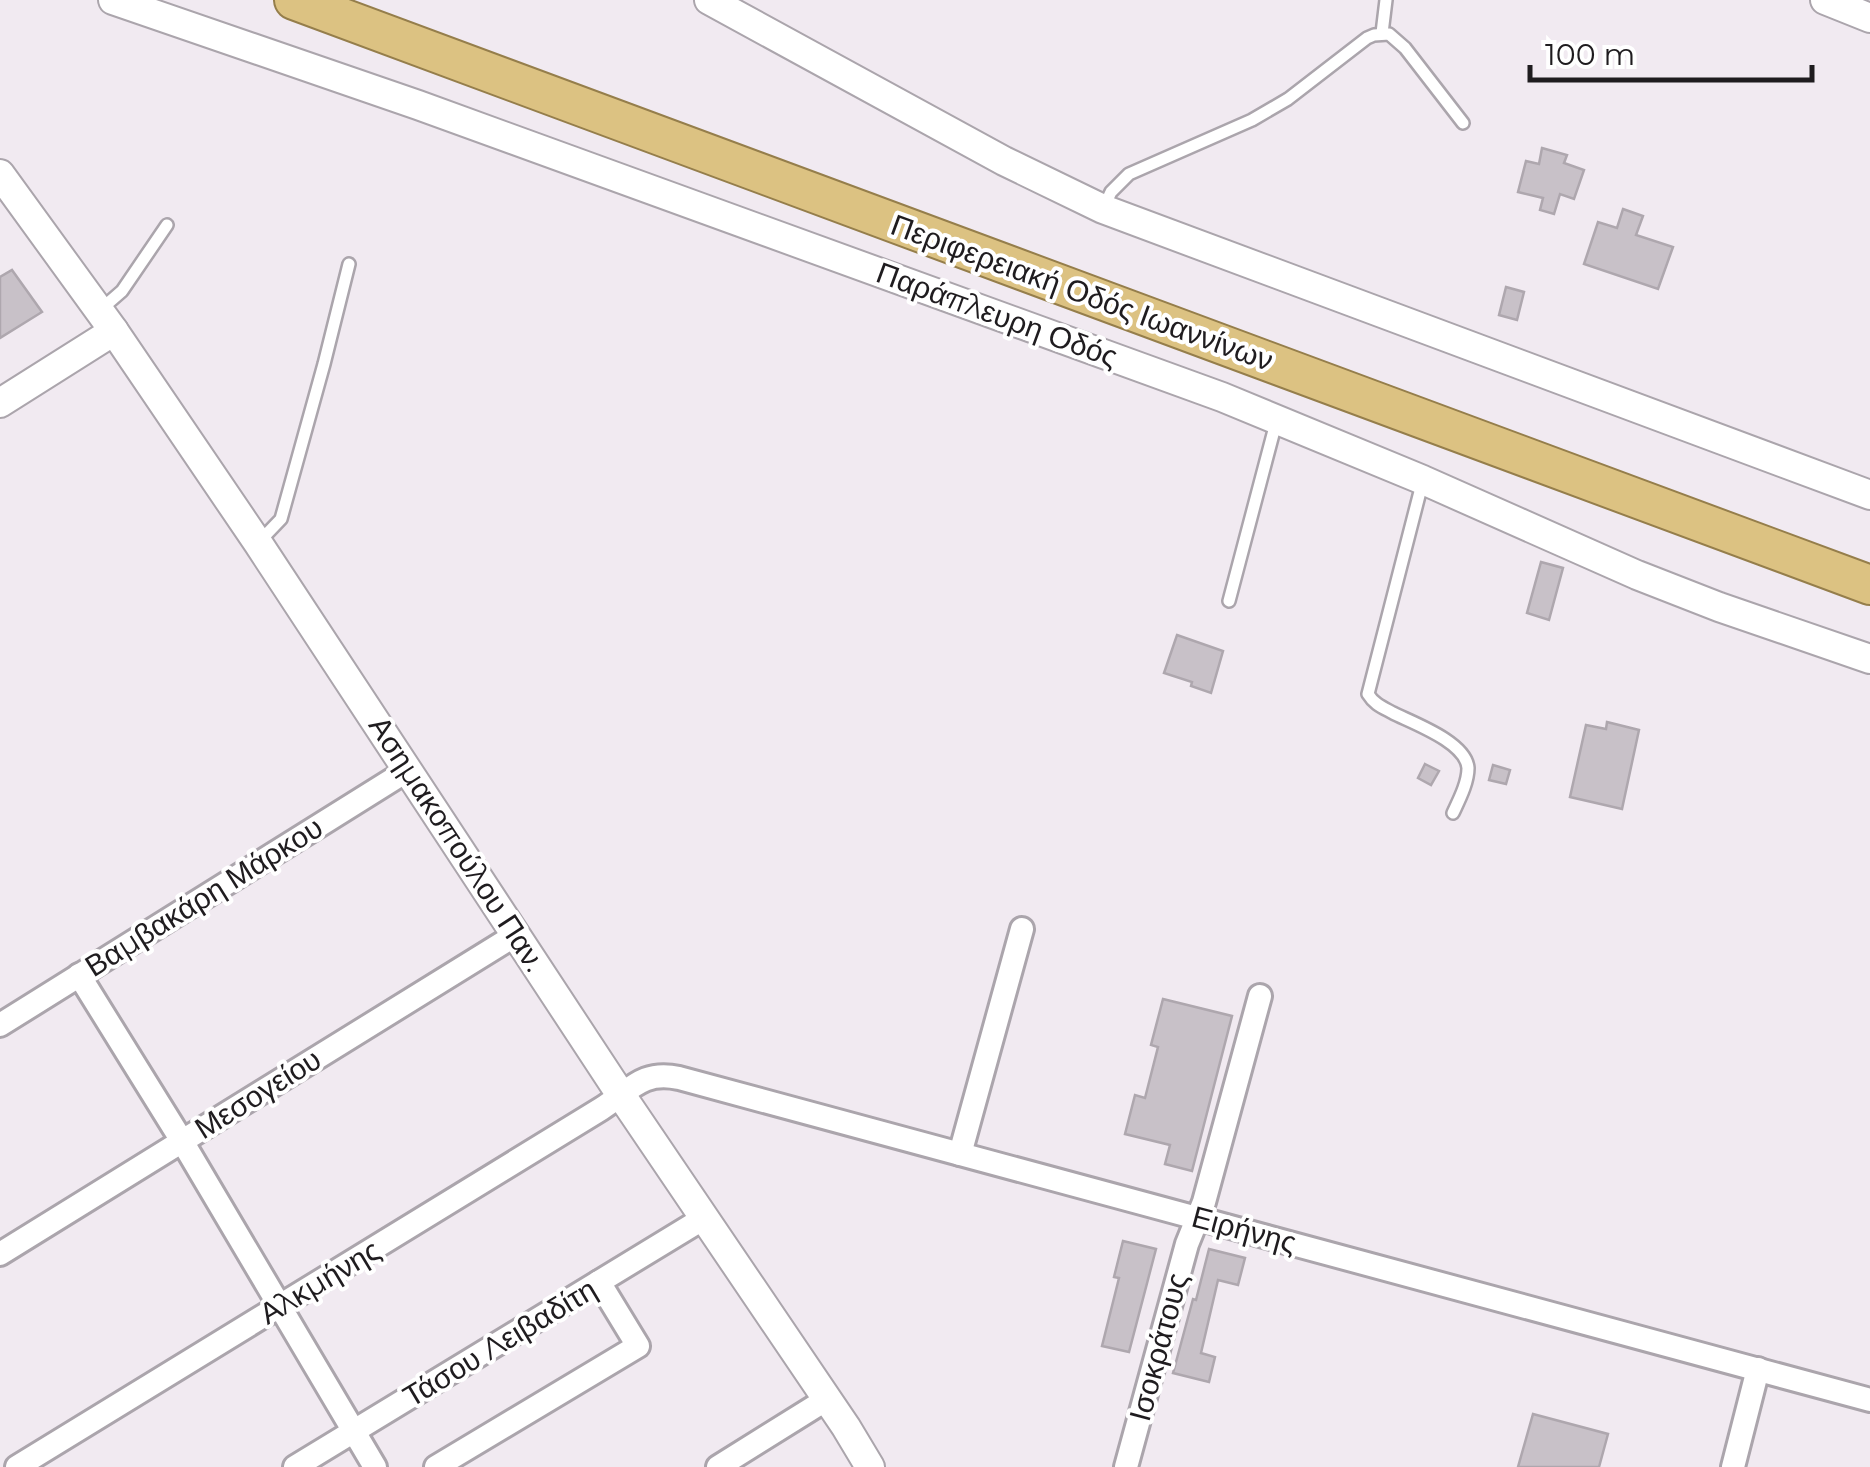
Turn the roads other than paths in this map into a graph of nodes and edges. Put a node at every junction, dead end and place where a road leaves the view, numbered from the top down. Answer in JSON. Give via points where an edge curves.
{"nodes":[{"id":1,"x":113,"y":0,"type":"edge"},
{"id":2,"x":294,"y":0,"type":"edge"},
{"id":3,"x":709,"y":0,"type":"edge"},
{"id":4,"x":1386,"y":0,"type":"edge"},
{"id":5,"x":1825,"y":0,"type":"edge"},
{"id":6,"x":1870,"y":18,"type":"edge"},
{"id":7,"x":1382,"y":33,"type":"junction"},
{"id":8,"x":1463,"y":123,"type":"dead end"},
{"id":9,"x":0,"y":174,"type":"edge"},
{"id":10,"x":1103,"y":209,"type":"junction"},
{"id":11,"x":167,"y":225,"type":"dead end"},
{"id":12,"x":349,"y":264,"type":"dead end"},
{"id":13,"x":107,"y":321,"type":"junction"},
{"id":14,"x":0,"y":403,"type":"edge"},
{"id":15,"x":1277,"y":419,"type":"junction"},
{"id":16,"x":1423,"y":480,"type":"junction"},
{"id":17,"x":1870,"y":495,"type":"edge"},
{"id":18,"x":258,"y":543,"type":"junction"},
{"id":19,"x":1870,"y":585,"type":"edge"},
{"id":20,"x":1229,"y":601,"type":"dead end"},
{"id":21,"x":1870,"y":659,"type":"edge"},
{"id":22,"x":408,"y":770,"type":"junction"},
{"id":23,"x":1453,"y":813,"type":"dead end"},
{"id":24,"x":1022,"y":929,"type":"dead end"},
{"id":25,"x":517,"y":934,"type":"junction"},
{"id":26,"x":79,"y":976,"type":"junction"},
{"id":27,"x":1260,"y":996,"type":"dead end"},
{"id":28,"x":0,"y":1025,"type":"edge"},
{"id":29,"x":622,"y":1095,"type":"junction"},
{"id":30,"x":182,"y":1142,"type":"junction"},
{"id":31,"x":960,"y":1154,"type":"junction"},
{"id":32,"x":704,"y":1218,"type":"junction"},
{"id":33,"x":1198,"y":1218,"type":"junction"},
{"id":34,"x":0,"y":1254,"type":"edge"},
{"id":35,"x":600,"y":1282,"type":"junction"},
{"id":36,"x":279,"y":1306,"type":"junction"},
{"id":37,"x":1758,"y":1370,"type":"junction"},
{"id":38,"x":826,"y":1399,"type":"junction"},
{"id":39,"x":1870,"y":1400,"type":"edge"},
{"id":40,"x":354,"y":1432,"type":"junction"},
{"id":41,"x":17,"y":1467,"type":"edge"},
{"id":42,"x":295,"y":1467,"type":"edge"},
{"id":43,"x":375,"y":1467,"type":"edge"},
{"id":44,"x":436,"y":1467,"type":"edge"},
{"id":45,"x":718,"y":1467,"type":"edge"},
{"id":46,"x":870,"y":1467,"type":"edge"},
{"id":47,"x":1126,"y":1467,"type":"edge"},
{"id":48,"x":1732,"y":1467,"type":"edge"}],
"edges":[{"from":1,"to":15,"type":"street","name":"Παράπλευρη Οδός"},
{"from":2,"to":19,"type":"highway","name":"Περιφερειακή Οδός Ιωαννίνων"},
{"from":3,"to":10,"type":"street"},
{"from":4,"to":7,"type":"lane"},
{"from":5,"to":6,"type":"street"},
{"from":7,"to":8,"type":"lane","via":[[1405,48]]},
{"from":7,"to":10,"type":"lane","via":[[1263,115],[1129,174]]},
{"from":9,"to":13,"type":"street","name":"Ασημακοπούλου Παν."},
{"from":10,"to":17,"type":"street"},
{"from":11,"to":13,"type":"lane"},
{"from":12,"to":18,"type":"lane","via":[[281,518]]},
{"from":13,"to":14,"type":"street"},
{"from":13,"to":18,"type":"street","name":"Ασημακοπούλου Παν."},
{"from":15,"to":16,"type":"street","name":"Παράπλευρη Οδός"},
{"from":15,"to":20,"type":"lane"},
{"from":16,"to":21,"type":"street","name":"Παράπλευρη Οδός","via":[[1637,575]]},
{"from":16,"to":23,"type":"lane","via":[[1368,694],[1461,751],[1468,770]]},
{"from":18,"to":22,"type":"street","name":"Ασημακοπούλου Παν."},
{"from":22,"to":25,"type":"street","name":"Ασημακοπούλου Παν."},
{"from":22,"to":26,"type":"street","name":"Βαμβακάρη Μάρκου"},
{"from":24,"to":31,"type":"street"},
{"from":25,"to":29,"type":"street","name":"Ασημακοπούλου Παν."},
{"from":25,"to":30,"type":"street","name":"Μεσογείου"},
{"from":26,"to":28,"type":"street","name":"Βαμβακάρη Μάρκου"},
{"from":26,"to":30,"type":"street"},
{"from":27,"to":33,"type":"street","name":"Ισοκράτους"},
{"from":29,"to":31,"type":"street","name":"Ειρήνης","via":[[649,1077],[666,1075]]},
{"from":29,"to":32,"type":"street","name":"Ασημακοπούλου Παν."},
{"from":29,"to":36,"type":"street","name":"Αλκμήνης"},
{"from":30,"to":34,"type":"street","name":"Μεσογείου"},
{"from":30,"to":36,"type":"street"},
{"from":31,"to":33,"type":"street","name":"Ειρήνης"},
{"from":32,"to":35,"type":"street","name":"Τάσου Λειβαδίτη"},
{"from":32,"to":38,"type":"street","name":"Ασημακοπούλου Παν."},
{"from":33,"to":37,"type":"street","name":"Ειρήνης"},
{"from":33,"to":47,"type":"street","name":"Ισοκράτους"},
{"from":35,"to":40,"type":"street","name":"Τάσου Λειβαδίτη"},
{"from":35,"to":44,"type":"street","via":[[638,1346]]},
{"from":36,"to":40,"type":"street"},
{"from":36,"to":41,"type":"street","name":"Αλκμήνης"},
{"from":37,"to":39,"type":"street","name":"Ειρήνης"},
{"from":37,"to":48,"type":"street"},
{"from":38,"to":45,"type":"street"},
{"from":38,"to":46,"type":"street","name":"Ασημακοπούλου Παν."},
{"from":40,"to":42,"type":"street","name":"Τάσου Λειβαδίτη"},
{"from":40,"to":43,"type":"street"}]}
